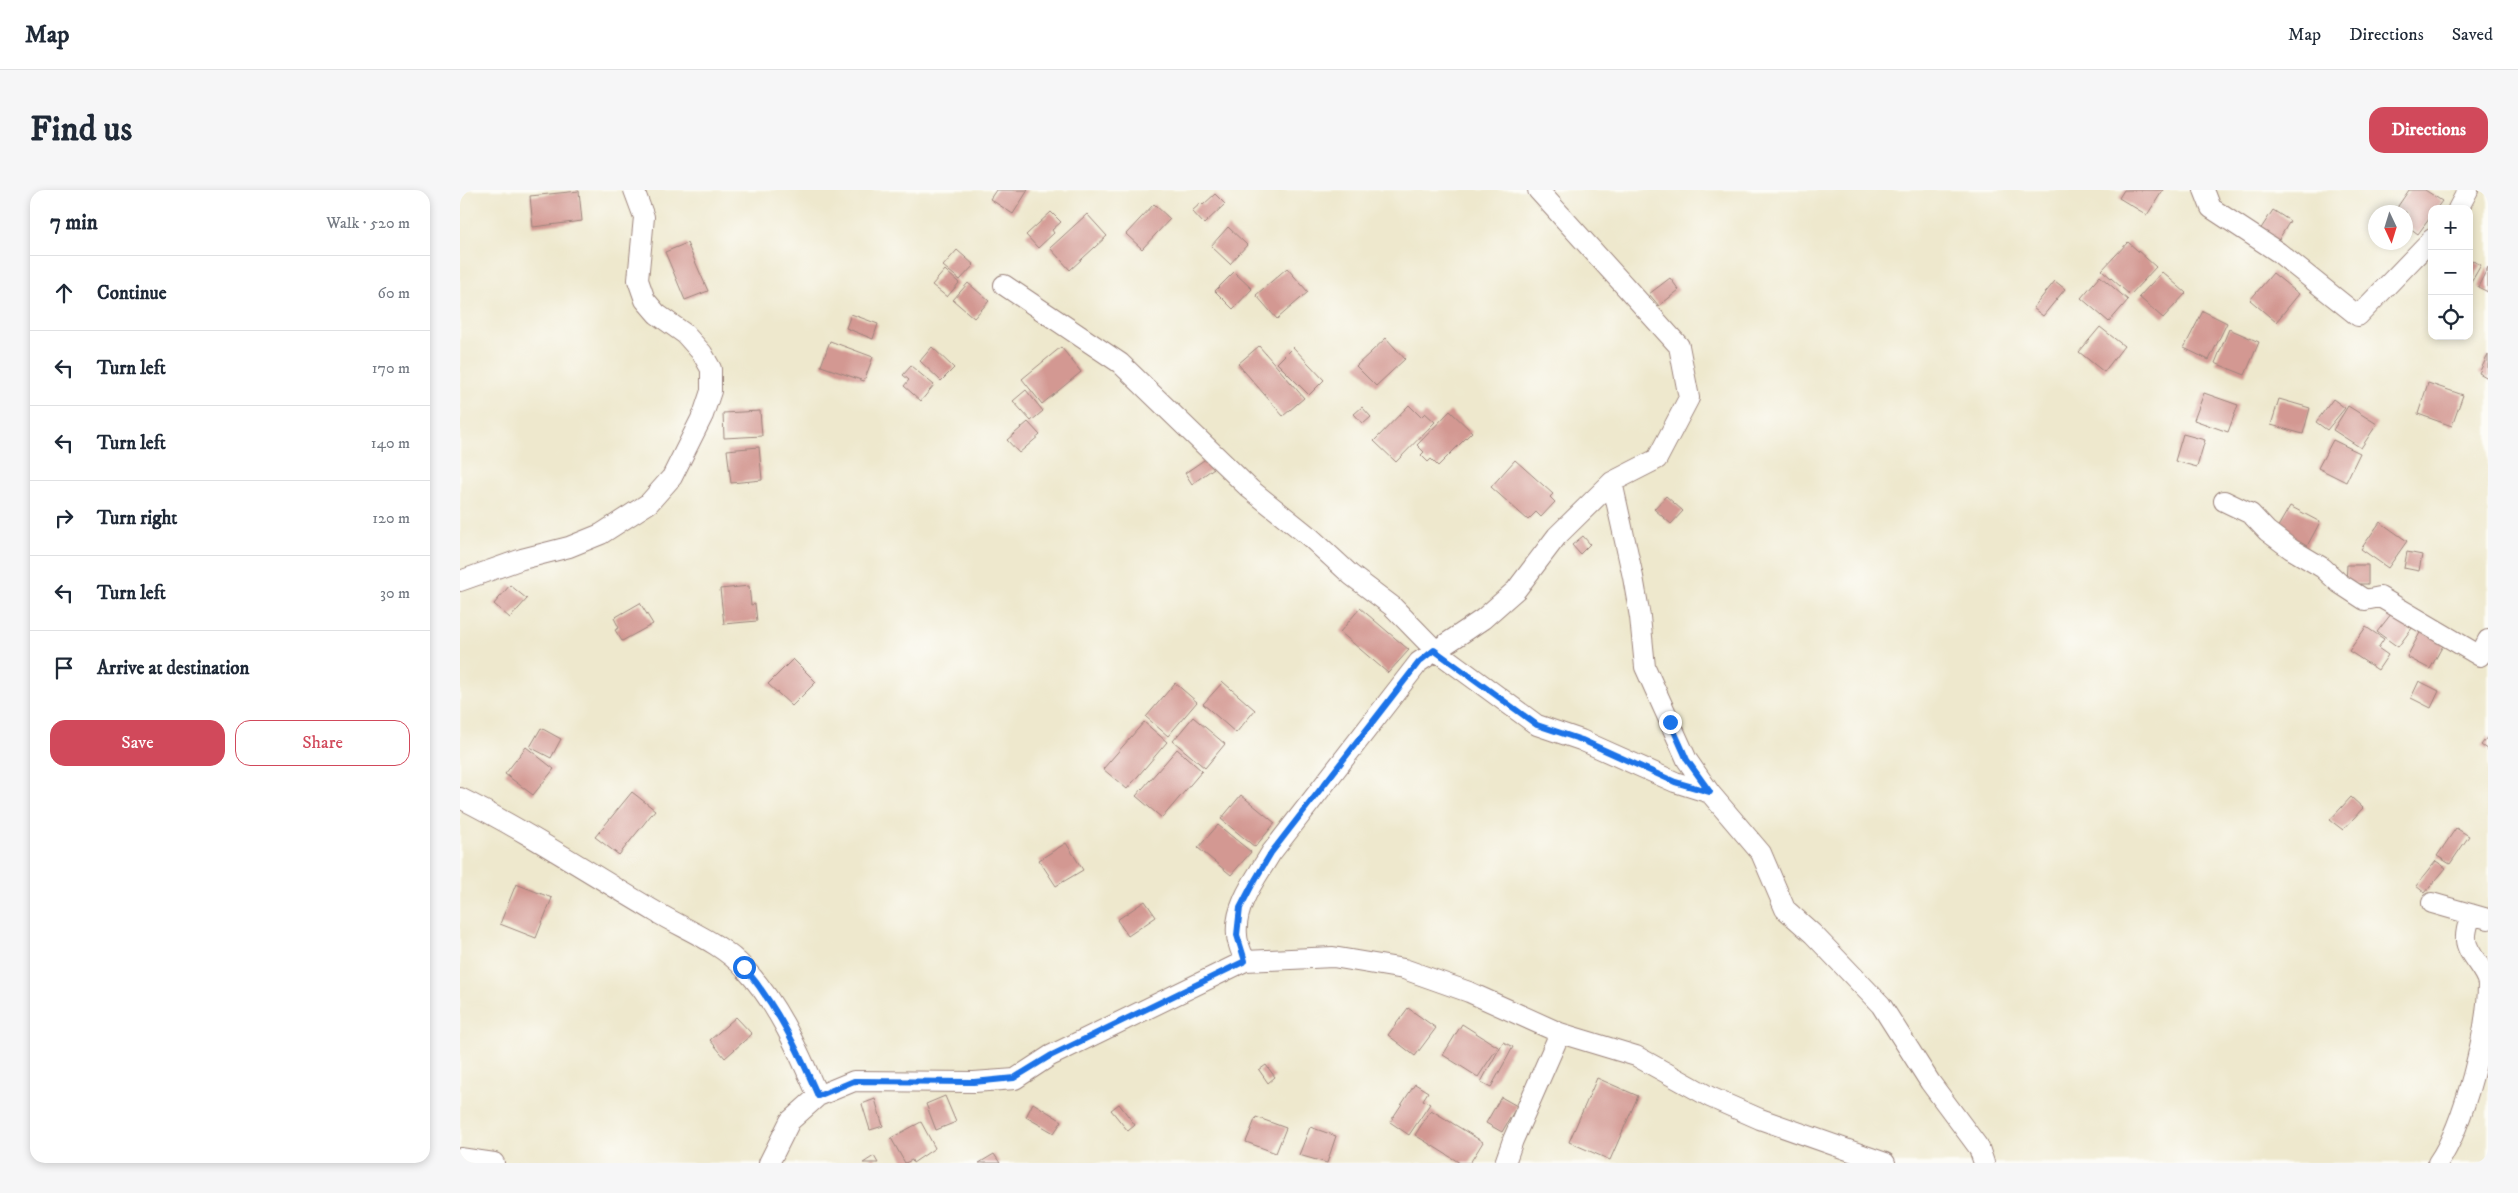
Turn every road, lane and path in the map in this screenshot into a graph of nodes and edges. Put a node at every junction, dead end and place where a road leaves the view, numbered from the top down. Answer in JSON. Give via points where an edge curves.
{"nodes":[{"id":1,"x":634,"y":190,"type":"edge"},
{"id":2,"x":1538,"y":190,"type":"edge"},
{"id":3,"x":2204,"y":190,"type":"edge"},
{"id":4,"x":2468,"y":190,"type":"edge"},
{"id":5,"x":2460,"y":205,"type":"edge"},
{"id":6,"x":2428,"y":243,"type":"edge"},
{"id":7,"x":1004,"y":284,"type":"dead end"},
{"id":8,"x":1612,"y":482,"type":"junction"},
{"id":9,"x":2224,"y":501,"type":"dead end"},
{"id":10,"x":460,"y":581,"type":"edge"},
{"id":11,"x":1434,"y":650,"type":"junction"},
{"id":12,"x":2485,"y":652,"type":"edge"},
{"id":13,"x":1710,"y":792,"type":"junction"},
{"id":14,"x":460,"y":798,"type":"edge"},
{"id":15,"x":2432,"y":903,"type":"dead end"},
{"id":16,"x":2479,"y":916,"type":"edge"},
{"id":17,"x":1245,"y":961,"type":"junction"},
{"id":18,"x":1560,"y":1033,"type":"junction"},
{"id":19,"x":818,"y":1096,"type":"junction"},
{"id":20,"x":460,"y":1158,"type":"edge"},
{"id":21,"x":494,"y":1163,"type":"edge"},
{"id":22,"x":769,"y":1163,"type":"edge"},
{"id":23,"x":1505,"y":1163,"type":"edge"},
{"id":24,"x":1885,"y":1163,"type":"edge"},
{"id":25,"x":1984,"y":1163,"type":"edge"},
{"id":26,"x":2438,"y":1163,"type":"edge"}],
"edges":[{"from":1,"to":10,"type":"street","via":[[644,217],[638,280],[645,300],[657,314],[685,334],[702,352],[711,369],[711,391],[703,415],[672,477],[650,503],[601,534]]},
{"from":2,"to":8,"type":"street","via":[[1679,346],[1689,398],[1657,459]]},
{"from":3,"to":6,"type":"street","via":[[2211,208],[2278,252],[2358,316]]},
{"from":4,"to":5,"type":"street"},
{"from":7,"to":11,"type":"street","via":[[1120,363],[1250,489],[1392,606]]},
{"from":8,"to":11,"type":"street","via":[[1557,536],[1516,590],[1483,619]]},
{"from":8,"to":13,"type":"street","via":[[1635,585],[1644,667],[1687,760]]},
{"from":9,"to":12,"type":"street","via":[[2251,514],[2267,531],[2365,600],[2380,597]]},
{"from":11,"to":13,"type":"street","via":[[1537,725],[1582,740],[1675,782]]},
{"from":11,"to":17,"type":"street","via":[[1419,662],[1271,853],[1240,908],[1237,935]]},
{"from":13,"to":25,"type":"street","via":[[1761,853],[1785,909],[1881,1005],[1930,1082],[1979,1148]]},
{"from":14,"to":19,"type":"street","via":[[537,839],[656,912],[709,940],[744,967],[771,1002],[795,1043]]},
{"from":15,"to":16,"type":"street"},
{"from":16,"to":26,"type":"street","via":[[2466,941],[2488,983],[2488,1026],[2467,1101],[2447,1151]]},
{"from":17,"to":18,"type":"street","via":[[1333,957],[1404,969],[1469,992]]},
{"from":17,"to":19,"type":"street","via":[[1050,1056],[1014,1078],[974,1082],[854,1081]]},
{"from":18,"to":23,"type":"street","via":[[1512,1140]]},
{"from":18,"to":24,"type":"street","via":[[1636,1056],[1710,1097],[1760,1119]]},
{"from":19,"to":22,"type":"street","via":[[790,1121]]},
{"from":20,"to":21,"type":"street"}]}
